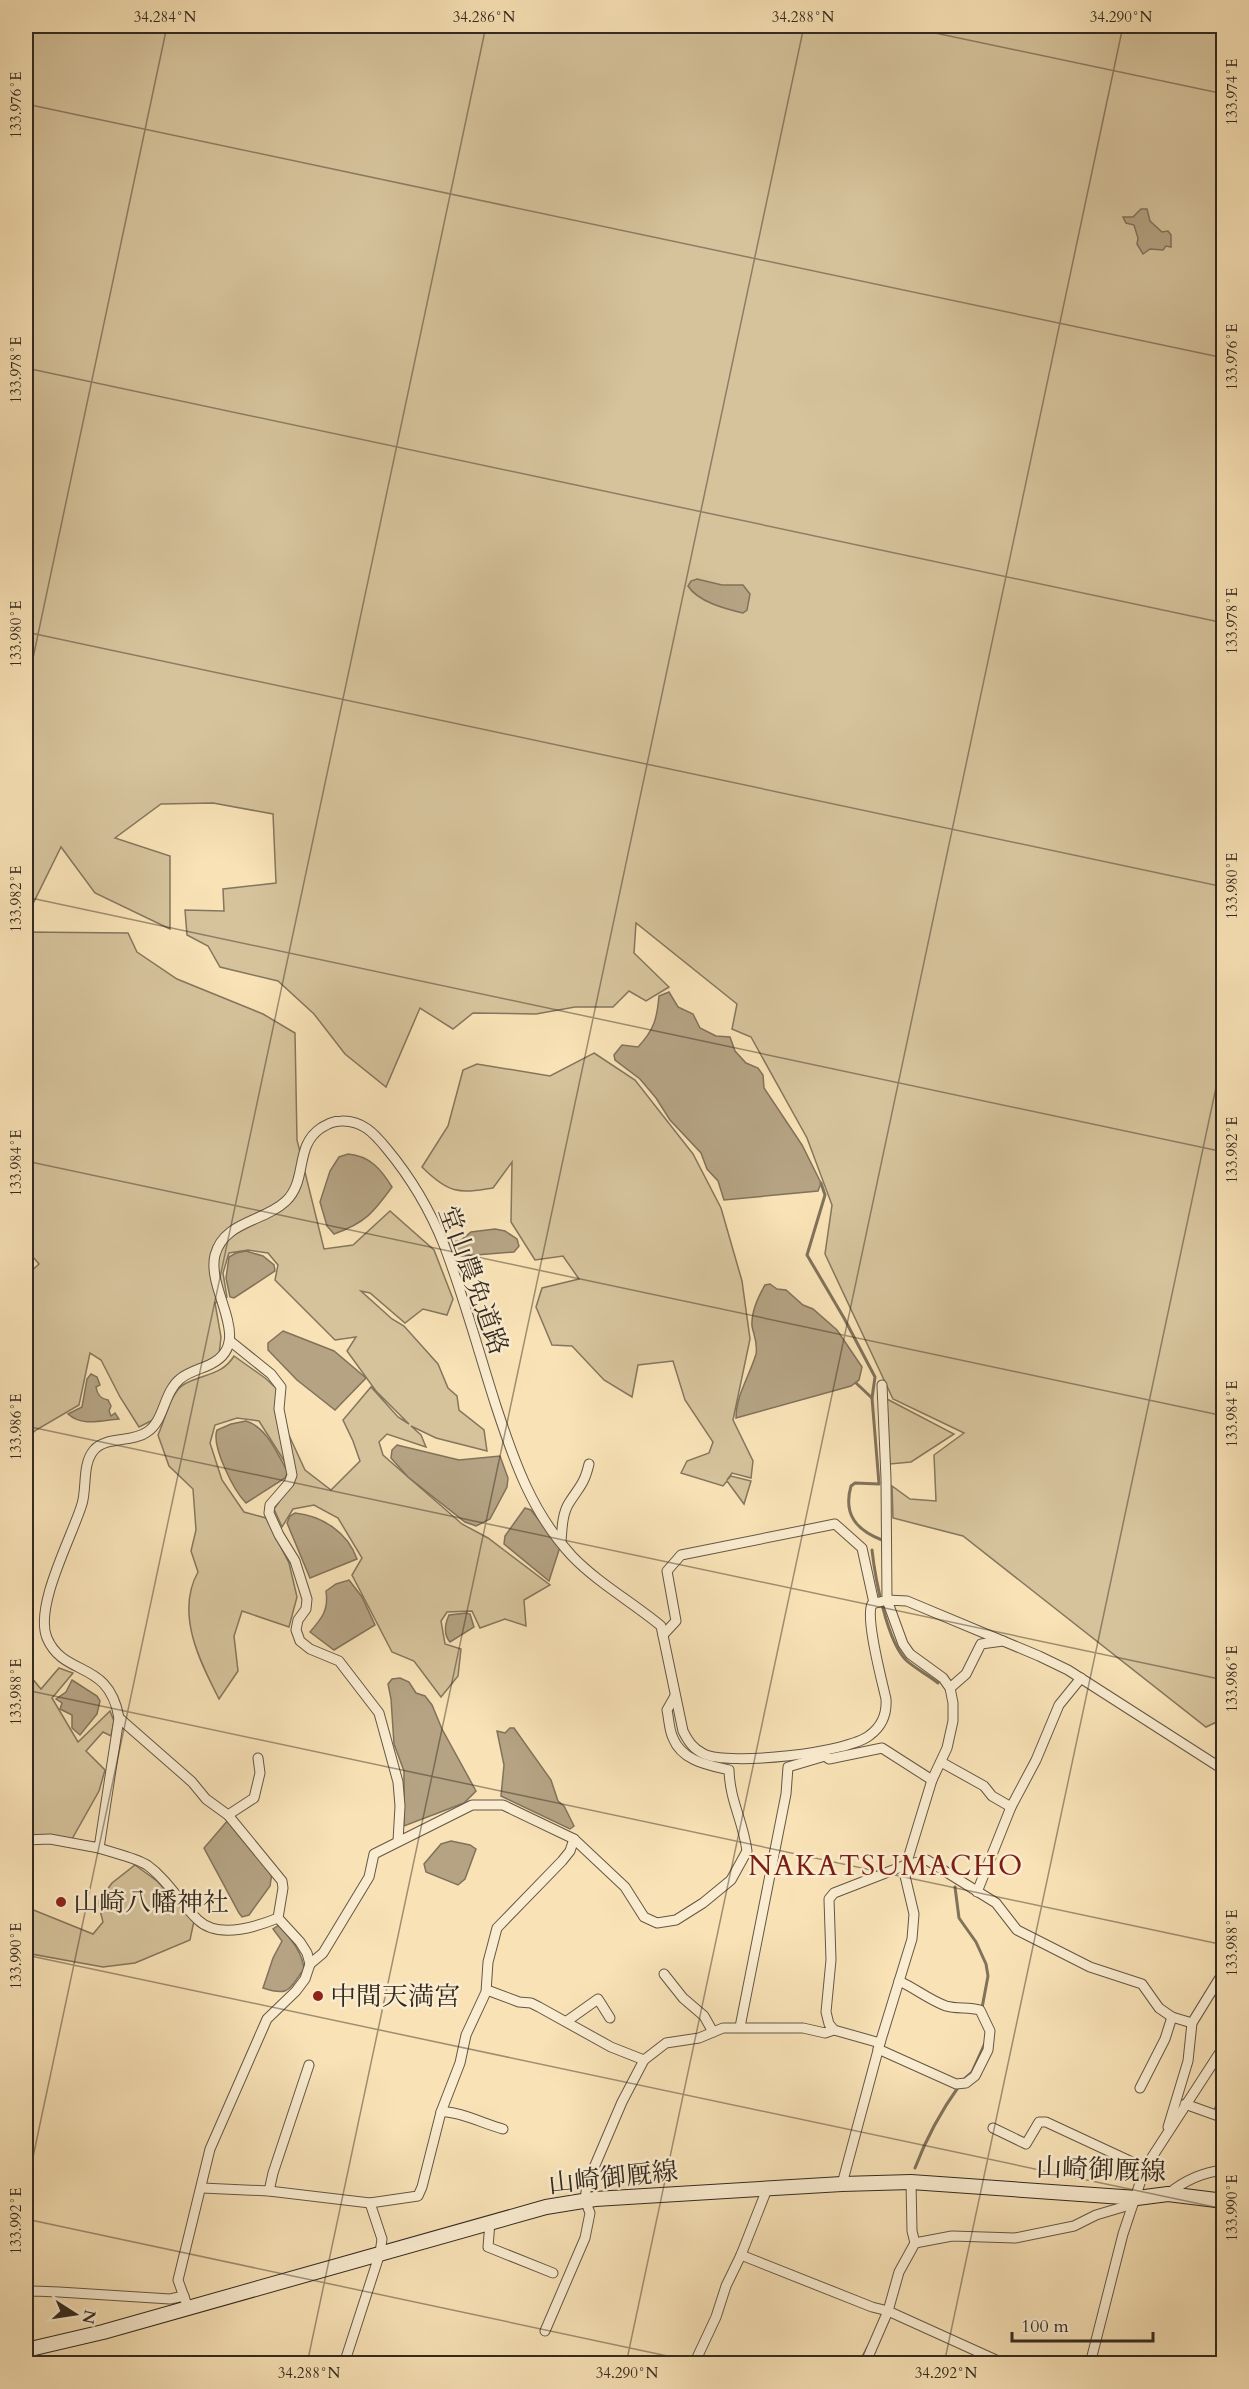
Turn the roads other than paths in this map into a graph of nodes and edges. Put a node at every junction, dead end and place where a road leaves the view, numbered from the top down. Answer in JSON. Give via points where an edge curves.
{"nodes":[{"id":1,"x":230,"y":1341,"type":"junction"},
{"id":2,"x":882,"y":1385,"type":"dead end"},
{"id":3,"x":590,"y":1464,"type":"dead end"},
{"id":4,"x":561,"y":1542,"type":"junction"},
{"id":5,"x":881,"y":1601,"type":"junction"},
{"id":6,"x":662,"y":1631,"type":"junction"},
{"id":7,"x":1003,"y":1641,"type":"junction"},
{"id":8,"x":1081,"y":1678,"type":"junction"},
{"id":9,"x":950,"y":1688,"type":"junction"},
{"id":10,"x":675,"y":1696,"type":"junction"},
{"id":11,"x":119,"y":1718,"type":"junction"},
{"id":12,"x":824,"y":1753,"type":"junction"},
{"id":13,"x":258,"y":1758,"type":"dead end"},
{"id":14,"x":941,"y":1762,"type":"junction"},
{"id":15,"x":1224,"y":1770,"type":"edge"},
{"id":16,"x":932,"y":1780,"type":"junction"},
{"id":17,"x":1011,"y":1807,"type":"junction"},
{"id":18,"x":228,"y":1815,"type":"junction"},
{"id":19,"x":574,"y":1839,"type":"junction"},
{"id":20,"x":26,"y":1840,"type":"edge"},
{"id":21,"x":398,"y":1841,"type":"junction"},
{"id":22,"x":99,"y":1848,"type":"junction"},
{"id":23,"x":906,"y":1865,"type":"junction"},
{"id":24,"x":977,"y":1892,"type":"junction"},
{"id":25,"x":278,"y":1918,"type":"junction"},
{"id":26,"x":310,"y":1964,"type":"junction"},
{"id":27,"x":1224,"y":1971,"type":"edge"},
{"id":28,"x":664,"y":1974,"type":"dead end"},
{"id":29,"x":899,"y":1981,"type":"junction"},
{"id":30,"x":487,"y":1990,"type":"junction"},
{"id":31,"x":1172,"y":2017,"type":"junction"},
{"id":32,"x":610,"y":2018,"type":"dead end"},
{"id":33,"x":567,"y":2021,"type":"junction"},
{"id":34,"x":1192,"y":2023,"type":"junction"},
{"id":35,"x":740,"y":2027,"type":"junction"},
{"id":36,"x":834,"y":2030,"type":"junction"},
{"id":37,"x":713,"y":2032,"type":"junction"},
{"id":38,"x":879,"y":2046,"type":"junction"},
{"id":39,"x":1224,"y":2046,"type":"edge"},
{"id":40,"x":644,"y":2061,"type":"junction"},
{"id":41,"x":309,"y":2065,"type":"dead end"},
{"id":42,"x":1140,"y":2088,"type":"dead end"},
{"id":43,"x":1223,"y":2097,"type":"edge"},
{"id":44,"x":1185,"y":2104,"type":"junction"},
{"id":45,"x":441,"y":2112,"type":"junction"},
{"id":46,"x":1221,"y":2117,"type":"edge"},
{"id":47,"x":993,"y":2128,"type":"dead end"},
{"id":48,"x":504,"y":2129,"type":"dead end"},
{"id":49,"x":1167,"y":2132,"type":"junction"},
{"id":50,"x":1145,"y":2168,"type":"junction"},
{"id":51,"x":1224,"y":2170,"type":"edge"},
{"id":52,"x":911,"y":2182,"type":"junction"},
{"id":53,"x":842,"y":2184,"type":"junction"},
{"id":54,"x":202,"y":2188,"type":"junction"},
{"id":55,"x":767,"y":2188,"type":"junction"},
{"id":56,"x":269,"y":2191,"type":"junction"},
{"id":57,"x":1168,"y":2194,"type":"junction"},
{"id":58,"x":585,"y":2200,"type":"junction"},
{"id":59,"x":1135,"y":2201,"type":"junction"},
{"id":60,"x":1224,"y":2201,"type":"edge"},
{"id":61,"x":370,"y":2203,"type":"junction"},
{"id":62,"x":490,"y":2222,"type":"junction"},
{"id":63,"x":915,"y":2243,"type":"junction"},
{"id":64,"x":380,"y":2253,"type":"junction"},
{"id":65,"x":741,"y":2255,"type":"junction"},
{"id":66,"x":553,"y":2273,"type":"dead end"},
{"id":67,"x":26,"y":2294,"type":"edge"},
{"id":68,"x":186,"y":2302,"type":"junction"},
{"id":69,"x":884,"y":2310,"type":"junction"},
{"id":70,"x":545,"y":2331,"type":"dead end"},
{"id":71,"x":26,"y":2350,"type":"edge"},
{"id":72,"x":344,"y":2364,"type":"edge"},
{"id":73,"x":694,"y":2364,"type":"edge"},
{"id":74,"x":865,"y":2364,"type":"edge"},
{"id":75,"x":1005,"y":2364,"type":"edge"},
{"id":76,"x":1090,"y":2364,"type":"edge"}],
"edges":[{"from":1,"to":4,"type":"street","name":"堂山農免道路","via":[[228,1320],[215,1282],[215,1257],[225,1235],[269,1213],[292,1195],[299,1183],[305,1146],[313,1134],[333,1122],[362,1125],[375,1134],[398,1162],[431,1216],[521,1478]]},
{"from":1,"to":11,"type":"street","via":[[219,1360],[179,1380],[149,1431],[102,1444],[94,1450],[87,1465],[83,1500],[63,1550],[44,1627],[59,1655],[95,1675],[111,1691]]},
{"from":1,"to":21,"type":"street","via":[[281,1387],[279,1409],[292,1475],[270,1505],[269,1513],[295,1561],[307,1599],[296,1630],[300,1641],[310,1649],[339,1661],[379,1713],[398,1782]]},
{"from":2,"to":5,"type":"street","via":[[886,1479]]},
{"from":3,"to":4,"type":"street","via":[[583,1485],[568,1504]]},
{"from":4,"to":6,"type":"street","name":"堂山農免道路","via":[[590,1572]]},
{"from":5,"to":6,"type":"street","via":[[862,1548],[835,1524],[681,1555],[667,1571],[675,1621]]},
{"from":5,"to":7,"type":"street","via":[[907,1601]]},
{"from":5,"to":9,"type":"street","via":[[910,1654],[943,1678]]},
{"from":5,"to":12,"type":"street","via":[[870,1609],[886,1699],[883,1721],[868,1737]]},
{"from":6,"to":10,"type":"street"},
{"from":7,"to":8,"type":"street"},
{"from":7,"to":9,"type":"street","via":[[981,1644],[966,1674]]},
{"from":8,"to":15,"type":"street"},
{"from":8,"to":17,"type":"street","via":[[1059,1706]]},
{"from":9,"to":14,"type":"street","via":[[953,1721]]},
{"from":10,"to":12,"type":"street","via":[[683,1731],[689,1743],[704,1754],[733,1759]]},
{"from":10,"to":19,"type":"street","via":[[667,1710],[673,1740],[699,1763],[729,1770],[729,1790],[747,1851],[731,1880],[676,1920],[657,1923],[644,1917],[625,1887]]},
{"from":11,"to":18,"type":"street"},
{"from":11,"to":22,"type":"street"},
{"from":12,"to":16,"type":"street","via":[[829,1759],[882,1748]]},
{"from":12,"to":35,"type":"street","via":[[788,1767]]},
{"from":13,"to":18,"type":"street","via":[[260,1773],[254,1798]]},
{"from":14,"to":16,"type":"street"},
{"from":14,"to":17,"type":"street","via":[[984,1786]]},
{"from":16,"to":23,"type":"street"},
{"from":17,"to":24,"type":"street"},
{"from":18,"to":25,"type":"street","via":[[282,1881]]},
{"from":19,"to":21,"type":"street","via":[[504,1805],[480,1803]]},
{"from":19,"to":30,"type":"street","via":[[562,1861],[497,1928],[488,1962]]},
{"from":20,"to":22,"type":"street","via":[[50,1839]]},
{"from":21,"to":26,"type":"street","via":[[374,1854],[369,1877],[323,1953]]},
{"from":22,"to":25,"type":"street","via":[[146,1864],[209,1927],[257,1926]]},
{"from":23,"to":24,"type":"street","via":[[927,1860]]},
{"from":23,"to":29,"type":"street","via":[[914,1926]]},
{"from":23,"to":36,"type":"street","via":[[834,1893],[829,1899],[831,1960],[826,2012]]},
{"from":24,"to":31,"type":"street","via":[[996,1903],[1017,1930],[1090,1967],[1142,1984],[1159,2008]]},
{"from":25,"to":26,"type":"street","via":[[300,1942]]},
{"from":26,"to":54,"type":"street","via":[[296,1991],[267,2019],[210,2150]]},
{"from":27,"to":34,"type":"street"},
{"from":28,"to":37,"type":"street","via":[[704,2016]]},
{"from":29,"to":38,"type":"street"},
{"from":29,"to":38,"type":"street","via":[[949,2007],[980,2010],[990,2031],[988,2050],[975,2076],[961,2084]]},
{"from":30,"to":33,"type":"street","via":[[531,2003]]},
{"from":30,"to":45,"type":"street","via":[[466,2035]]},
{"from":31,"to":34,"type":"street"},
{"from":31,"to":42,"type":"street"},
{"from":32,"to":33,"type":"street","via":[[598,1999]]},
{"from":33,"to":40,"type":"street"},
{"from":34,"to":49,"type":"street","via":[[1188,2061]]},
{"from":35,"to":36,"type":"street","via":[[803,2028],[825,2033]]},
{"from":35,"to":37,"type":"street"},
{"from":36,"to":38,"type":"street"},
{"from":37,"to":40,"type":"street","via":[[666,2043]]},
{"from":38,"to":53,"type":"street"},
{"from":39,"to":44,"type":"street"},
{"from":40,"to":58,"type":"street","via":[[587,2184]]},
{"from":41,"to":56,"type":"street"},
{"from":43,"to":46,"type":"street"},
{"from":44,"to":46,"type":"street"},
{"from":44,"to":49,"type":"street"},
{"from":45,"to":48,"type":"street","via":[[449,2111]]},
{"from":45,"to":61,"type":"street","via":[[418,2196]]},
{"from":47,"to":50,"type":"street","via":[[1026,2144],[1039,2122],[1046,2122]]},
{"from":49,"to":50,"type":"street"},
{"from":50,"to":59,"type":"street"},
{"from":51,"to":57,"type":"street","via":[[1211,2171]]},
{"from":52,"to":53,"type":"main road","name":"山崎御厩線"},
{"from":52,"to":59,"type":"main road","name":"山崎御厩線"},
{"from":52,"to":63,"type":"street"},
{"from":53,"to":55,"type":"main road","name":"山崎御厩線"},
{"from":54,"to":56,"type":"street"},
{"from":54,"to":68,"type":"street","via":[[178,2280]]},
{"from":55,"to":58,"type":"main road","name":"山崎御厩線"},
{"from":55,"to":65,"type":"street"},
{"from":56,"to":61,"type":"street"},
{"from":57,"to":59,"type":"main road","name":"山崎御厩線"},
{"from":57,"to":60,"type":"main road","name":"山崎御厩線"},
{"from":58,"to":62,"type":"main road","name":"山崎御厩線"},
{"from":58,"to":70,"type":"street","via":[[590,2213],[585,2238]]},
{"from":59,"to":63,"type":"street","via":[[1074,2226],[1015,2238],[952,2236]]},
{"from":59,"to":76,"type":"street"},
{"from":61,"to":64,"type":"street","via":[[382,2239]]},
{"from":62,"to":64,"type":"main road","name":"山崎御厩線"},
{"from":62,"to":66,"type":"street","via":[[488,2247]]},
{"from":63,"to":69,"type":"street"},
{"from":64,"to":68,"type":"main road","name":"山崎御厩線"},
{"from":64,"to":72,"type":"street"},
{"from":65,"to":69,"type":"street"},
{"from":65,"to":73,"type":"street"},
{"from":67,"to":68,"type":"street","via":[[59,2292]]},
{"from":68,"to":71,"type":"main road","name":"山崎御厩線","via":[[104,2332]]},
{"from":69,"to":74,"type":"street"},
{"from":69,"to":75,"type":"street"}]}
